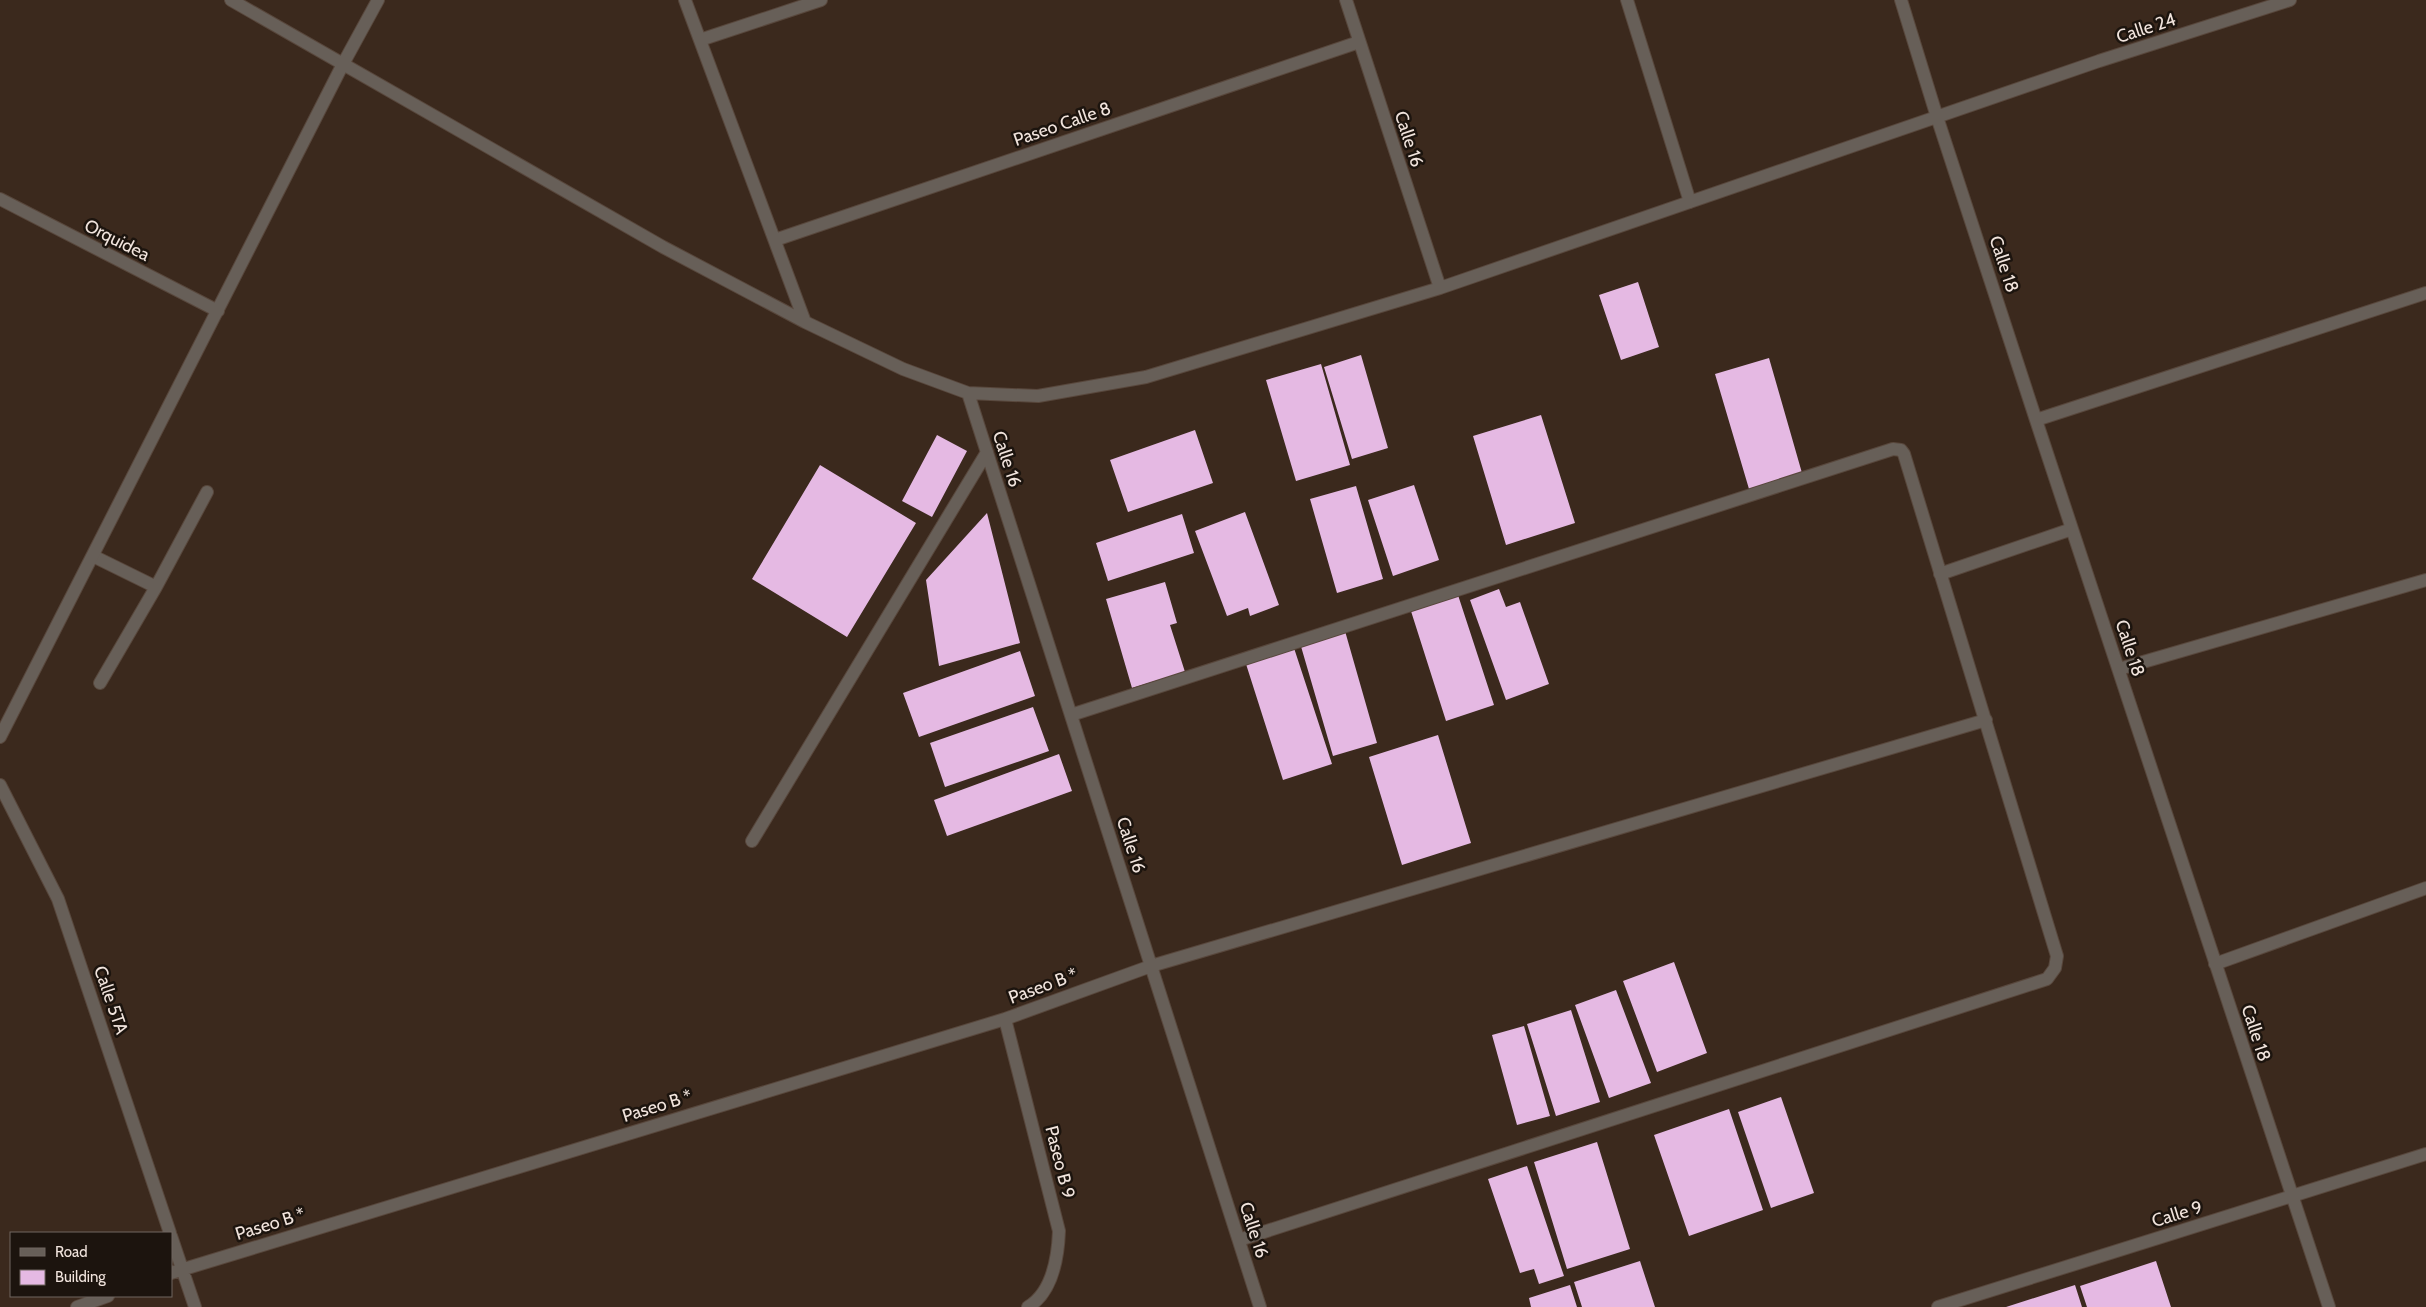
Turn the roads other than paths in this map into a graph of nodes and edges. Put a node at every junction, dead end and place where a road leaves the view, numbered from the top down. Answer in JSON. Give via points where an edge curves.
{"nodes":[{"id":1,"x":231,"y":0,"type":"edge"},
{"id":2,"x":378,"y":0,"type":"edge"},
{"id":3,"x":685,"y":0,"type":"edge"},
{"id":4,"x":821,"y":0,"type":"edge"},
{"id":5,"x":1346,"y":0,"type":"edge"},
{"id":6,"x":1626,"y":0,"type":"edge"},
{"id":7,"x":1901,"y":0,"type":"edge"},
{"id":8,"x":2290,"y":0,"type":"edge"},
{"id":9,"x":700,"y":40,"type":"junction"},
{"id":10,"x":1360,"y":42,"type":"junction"},
{"id":11,"x":343,"y":64,"type":"junction"},
{"id":12,"x":1937,"y":117,"type":"junction"},
{"id":13,"x":0,"y":199,"type":"edge"},
{"id":14,"x":1690,"y":202,"type":"junction"},
{"id":15,"x":775,"y":240,"type":"junction"},
{"id":16,"x":1440,"y":288,"type":"junction"},
{"id":17,"x":2426,"y":293,"type":"edge"},
{"id":18,"x":218,"y":311,"type":"junction"},
{"id":19,"x":805,"y":322,"type":"junction"},
{"id":20,"x":968,"y":393,"type":"junction"},
{"id":21,"x":2036,"y":420,"type":"junction"},
{"id":22,"x":987,"y":452,"type":"junction"},
{"id":23,"x":207,"y":492,"type":"dead end"},
{"id":24,"x":2072,"y":529,"type":"junction"},
{"id":25,"x":93,"y":556,"type":"junction"},
{"id":26,"x":1940,"y":574,"type":"junction"},
{"id":27,"x":2426,"y":580,"type":"edge"},
{"id":28,"x":156,"y":587,"type":"junction"},
{"id":29,"x":2119,"y":669,"type":"junction"},
{"id":30,"x":100,"y":683,"type":"dead end"},
{"id":31,"x":1071,"y":715,"type":"junction"},
{"id":32,"x":1986,"y":720,"type":"junction"},
{"id":33,"x":0,"y":737,"type":"edge"},
{"id":34,"x":0,"y":785,"type":"edge"},
{"id":35,"x":752,"y":840,"type":"dead end"},
{"id":36,"x":2426,"y":888,"type":"edge"},
{"id":37,"x":2215,"y":964,"type":"junction"},
{"id":38,"x":1151,"y":966,"type":"junction"},
{"id":39,"x":1004,"y":1019,"type":"junction"},
{"id":40,"x":2426,"y":1154,"type":"edge"},
{"id":41,"x":2292,"y":1197,"type":"junction"},
{"id":42,"x":170,"y":1232,"type":"edge"},
{"id":43,"x":172,"y":1240,"type":"edge"},
{"id":44,"x":1239,"y":1240,"type":"junction"},
{"id":45,"x":177,"y":1271,"type":"edge"},
{"id":46,"x":105,"y":1297,"type":"edge"},
{"id":47,"x":77,"y":1307,"type":"edge"},
{"id":48,"x":195,"y":1307,"type":"edge"},
{"id":49,"x":1028,"y":1307,"type":"edge"},
{"id":50,"x":1260,"y":1307,"type":"edge"},
{"id":51,"x":1938,"y":1307,"type":"edge"},
{"id":52,"x":2329,"y":1307,"type":"edge"}],
"edges":[{"from":1,"to":11,"type":"street","name":"Calle 24"},
{"from":2,"to":11,"type":"street"},
{"from":3,"to":9,"type":"street"},
{"from":4,"to":9,"type":"street"},
{"from":5,"to":10,"type":"street","name":"Calle 16"},
{"from":6,"to":14,"type":"street"},
{"from":7,"to":12,"type":"street","name":"Calle 18"},
{"from":8,"to":12,"type":"street","name":"Calle 24"},
{"from":9,"to":15,"type":"street"},
{"from":10,"to":15,"type":"street","name":"Paseo Calle 8"},
{"from":10,"to":16,"type":"street","name":"Calle 16"},
{"from":11,"to":18,"type":"street"},
{"from":11,"to":19,"type":"street","name":"Calle 24","via":[[663,247]]},
{"from":12,"to":14,"type":"street","name":"Calle 24"},
{"from":12,"to":21,"type":"street","name":"Calle 18"},
{"from":13,"to":18,"type":"street","name":"Orquidea"},
{"from":14,"to":16,"type":"street","name":"Calle 24"},
{"from":15,"to":19,"type":"street"},
{"from":16,"to":20,"type":"street","name":"Calle 24","via":[[1146,377],[1038,396]]},
{"from":17,"to":21,"type":"street"},
{"from":18,"to":25,"type":"street"},
{"from":19,"to":20,"type":"street","name":"Calle 24","via":[[903,369]]},
{"from":20,"to":22,"type":"street","name":"Calle 16"},
{"from":21,"to":24,"type":"street","name":"Calle 18"},
{"from":22,"to":31,"type":"street","name":"Calle 16"},
{"from":22,"to":35,"type":"street"},
{"from":23,"to":28,"type":"street"},
{"from":24,"to":26,"type":"street"},
{"from":24,"to":29,"type":"street","name":"Calle 18"},
{"from":25,"to":28,"type":"street"},
{"from":25,"to":33,"type":"street"},
{"from":26,"to":31,"type":"street","via":[[1904,454],[1893,449]]},
{"from":26,"to":32,"type":"street"},
{"from":27,"to":29,"type":"street"},
{"from":28,"to":30,"type":"street"},
{"from":29,"to":37,"type":"street","name":"Calle 18"},
{"from":31,"to":38,"type":"street","name":"Calle 16"},
{"from":32,"to":38,"type":"street","name":"Paseo B *"},
{"from":32,"to":44,"type":"street","via":[[2057,956],[2055,968],[2047,979]]},
{"from":34,"to":42,"type":"street","name":"Calle 5TA","via":[[58,899]]},
{"from":36,"to":37,"type":"street"},
{"from":37,"to":41,"type":"street","name":"Calle 18"},
{"from":38,"to":39,"type":"street","name":"Paseo B *"},
{"from":38,"to":44,"type":"street","name":"Calle 16"},
{"from":39,"to":45,"type":"street","name":"Paseo B *"},
{"from":39,"to":49,"type":"street","name":"Paseo B 9","via":[[1059,1231],[1058,1259],[1052,1275],[1034,1304]]},
{"from":40,"to":41,"type":"street","name":"Calle 9"},
{"from":41,"to":51,"type":"street","name":"Calle 9"},
{"from":41,"to":52,"type":"street","name":"Calle 18"},
{"from":43,"to":45,"type":"street","name":"Calle 5TA"},
{"from":44,"to":50,"type":"street","name":"Calle 16"},
{"from":45,"to":48,"type":"street","name":"Calle 5TA"},
{"from":46,"to":47,"type":"street"}]}
